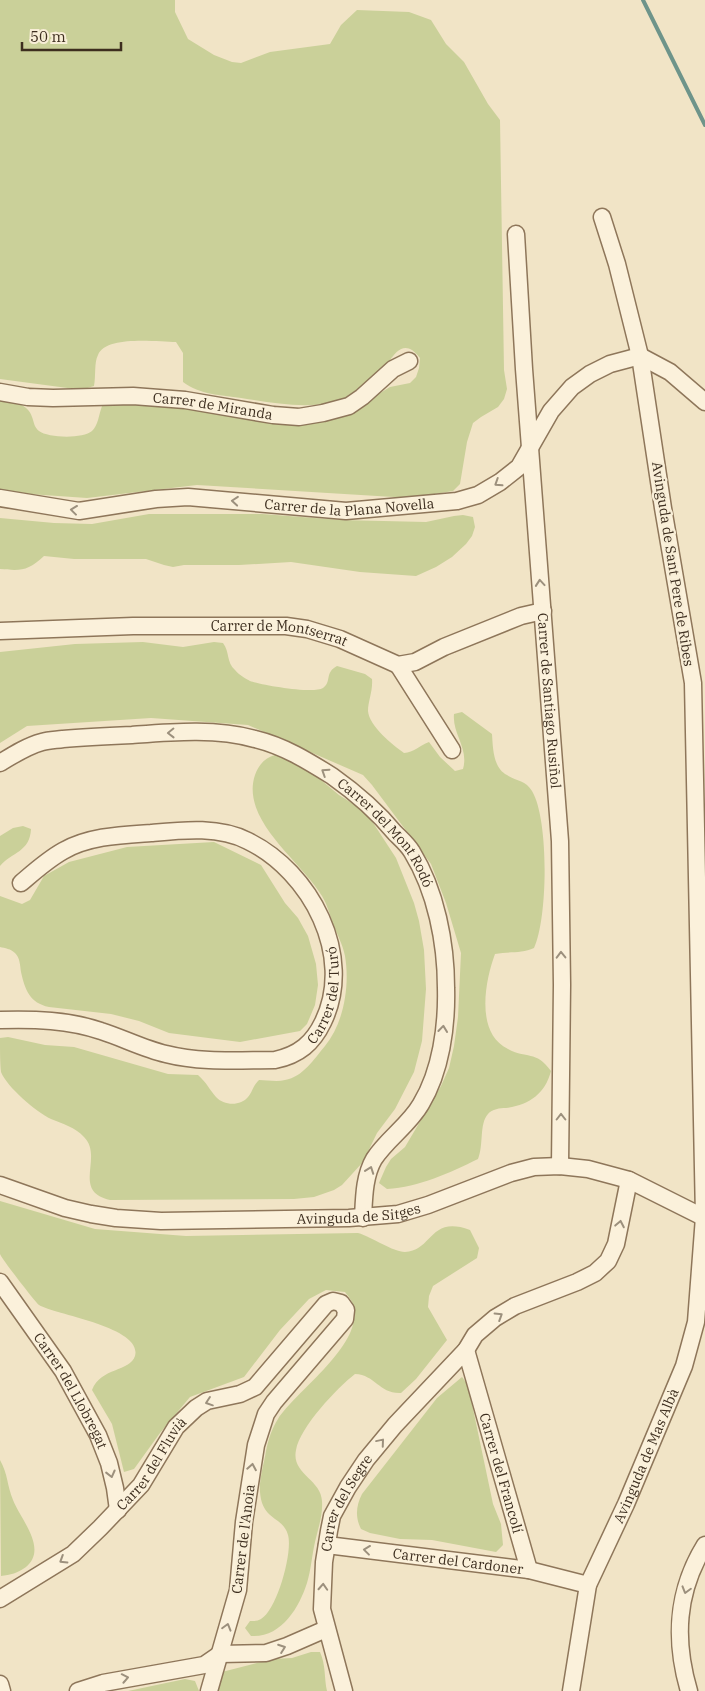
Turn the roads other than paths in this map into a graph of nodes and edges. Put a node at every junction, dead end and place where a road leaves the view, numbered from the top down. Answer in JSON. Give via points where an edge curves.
{"nodes":[{"id":1,"x":602,"y":217,"type":"dead end"},
{"id":2,"x":516,"y":234,"type":"dead end"},
{"id":3,"x":640,"y":356,"type":"junction"},
{"id":4,"x":409,"y":361,"type":"dead end"},
{"id":5,"x":0,"y":392,"type":"edge"},
{"id":6,"x":705,"y":402,"type":"edge"},
{"id":7,"x":530,"y":448,"type":"junction"},
{"id":8,"x":0,"y":498,"type":"edge"},
{"id":9,"x":543,"y":611,"type":"junction"},
{"id":10,"x":0,"y":631,"type":"edge"},
{"id":11,"x":398,"y":665,"type":"junction"},
{"id":12,"x":452,"y":750,"type":"dead end"},
{"id":13,"x":0,"y":763,"type":"edge"},
{"id":14,"x":21,"y":883,"type":"dead end"},
{"id":15,"x":0,"y":1020,"type":"edge"},
{"id":16,"x":560,"y":1166,"type":"junction"},
{"id":17,"x":629,"y":1180,"type":"junction"},
{"id":18,"x":0,"y":1185,"type":"edge"},
{"id":19,"x":704,"y":1217,"type":"edge"},
{"id":20,"x":363,"y":1218,"type":"junction"},
{"id":21,"x":0,"y":1282,"type":"edge"},
{"id":22,"x":466,"y":1350,"type":"junction"},
{"id":23,"x":255,"y":1387,"type":"junction"},
{"id":24,"x":274,"y":1402,"type":"junction"},
{"id":25,"x":118,"y":1510,"type":"junction"},
{"id":26,"x":327,"y":1545,"type":"junction"},
{"id":27,"x":705,"y":1545,"type":"edge"},
{"id":28,"x":529,"y":1570,"type":"junction"},
{"id":29,"x":588,"y":1585,"type":"junction"},
{"id":30,"x":0,"y":1599,"type":"edge"},
{"id":31,"x":326,"y":1629,"type":"junction"},
{"id":32,"x":220,"y":1654,"type":"junction"},
{"id":33,"x":0,"y":1684,"type":"edge"},
{"id":34,"x":2,"y":1691,"type":"edge"},
{"id":35,"x":78,"y":1691,"type":"edge"},
{"id":36,"x":210,"y":1691,"type":"edge"},
{"id":37,"x":344,"y":1691,"type":"edge"},
{"id":38,"x":571,"y":1691,"type":"edge"},
{"id":39,"x":689,"y":1691,"type":"edge"}],
"edges":[{"from":1,"to":3,"type":"street","name":"Avinguda de Sant Pere de Ribes"},
{"from":2,"to":7,"type":"street","name":"Carrer de Santiago Rusiñol"},
{"from":3,"to":6,"type":"street","via":[[670,372]]},
{"from":3,"to":7,"type":"street","name":"Carrer de la Plana Novella","via":[[610,364],[572,387],[551,411]]},
{"from":3,"to":19,"type":"street","name":"Avinguda de Sant Pere de Ribes","via":[[693,683]]},
{"from":4,"to":5,"type":"street","name":"Carrer de Miranda","via":[[393,369],[349,406],[299,417],[186,400],[133,396],[53,398]]},
{"from":7,"to":8,"type":"street","name":"Carrer de la Plana Novella","one_way":true,"via":[[519,467],[478,495],[457,501],[378,509],[346,511],[188,497],[79,511]]},
{"from":9,"to":7,"type":"street","name":"Carrer de Santiago Rusiñol","one_way":true},
{"from":9,"to":11,"type":"street","via":[[521,616],[415,662]]},
{"from":16,"to":9,"type":"street","name":"Carrer de Santiago Rusiñol","one_way":true,"via":[[560,841]]},
{"from":10,"to":11,"type":"street","name":"Carrer de Montserrat","via":[[133,626],[286,626],[340,639]]},
{"from":11,"to":12,"type":"street"},
{"from":20,"to":13,"type":"street","name":"Carrer del Mont Rodó","one_way":true,"via":[[368,1173],[374,1160],[421,1105],[436,1070],[443,1034],[444,954],[428,884],[411,850],[355,792],[301,756],[233,734],[204,732],[43,741]]},
{"from":14,"to":15,"type":"street","name":"Carrer del Turó","via":[[64,851],[84,842],[120,835],[189,830],[223,832],[247,840],[270,853],[310,897],[327,931],[334,957],[334,992],[330,1008],[309,1044],[299,1052],[275,1060],[188,1059],[76,1024],[32,1019]]},
{"from":16,"to":17,"type":"street","name":"Avinguda de Sitges","via":[[588,1169]]},
{"from":16,"to":20,"type":"street","name":"Avinguda de Sitges","via":[[534,1167],[511,1173],[398,1214]]},
{"from":17,"to":19,"type":"street","name":"Avinguda de Sitges"},
{"from":22,"to":17,"type":"street","name":"Carrer del Segre","one_way":true,"via":[[475,1335],[495,1318],[533,1298],[577,1282],[608,1262],[616,1244]]},
{"from":18,"to":20,"type":"street","name":"Avinguda de Sitges","via":[[65,1208],[116,1218],[170,1221]]},
{"from":19,"to":29,"type":"street","name":"Avinguda de Mas Albà","via":[[696,1322],[684,1366]]},
{"from":21,"to":25,"type":"street","name":"Carrer del Llobregat","one_way":true,"via":[[63,1371],[98,1435],[109,1463]]},
{"from":26,"to":22,"type":"street","name":"Carrer del Segre","one_way":true,"via":[[332,1516],[366,1460]]},
{"from":22,"to":28,"type":"street","name":"Carrer del Francolí"},
{"from":23,"to":24,"type":"street"},
{"from":23,"to":24,"type":"street","via":[[326,1304],[341,1303],[346,1310],[345,1319]]},
{"from":23,"to":25,"type":"street","name":"Carrer del Fluvià","one_way":true,"via":[[240,1394],[207,1401],[185,1416],[141,1485]]},
{"from":32,"to":24,"type":"street","name":"Carrer de l'Anoia","one_way":true,"via":[[238,1590],[256,1445],[266,1414]]},
{"from":25,"to":30,"type":"street","name":"Carrer del Fluvià","one_way":true,"via":[[73,1554]]},
{"from":28,"to":26,"type":"street","name":"Carrer del Cardoner","one_way":true},
{"from":31,"to":26,"type":"street","name":"Carrer del Segre","one_way":true,"via":[[322,1609]]},
{"from":27,"to":39,"type":"street","one_way":true,"via":[[691,1574],[681,1607],[679,1633],[683,1671]]},
{"from":28,"to":29,"type":"street","name":"Carrer del Cardoner"},
{"from":29,"to":38,"type":"street","name":"Avinguda de Mas Albà"},
{"from":32,"to":31,"type":"street","one_way":true,"via":[[266,1653]]},
{"from":31,"to":37,"type":"street","name":"Carrer del Segre"},
{"from":35,"to":32,"type":"street","one_way":true,"via":[[103,1683],[204,1665]]},
{"from":32,"to":36,"type":"street","name":"Carrer de l'Anoia"},
{"from":33,"to":34,"type":"street"}]}
